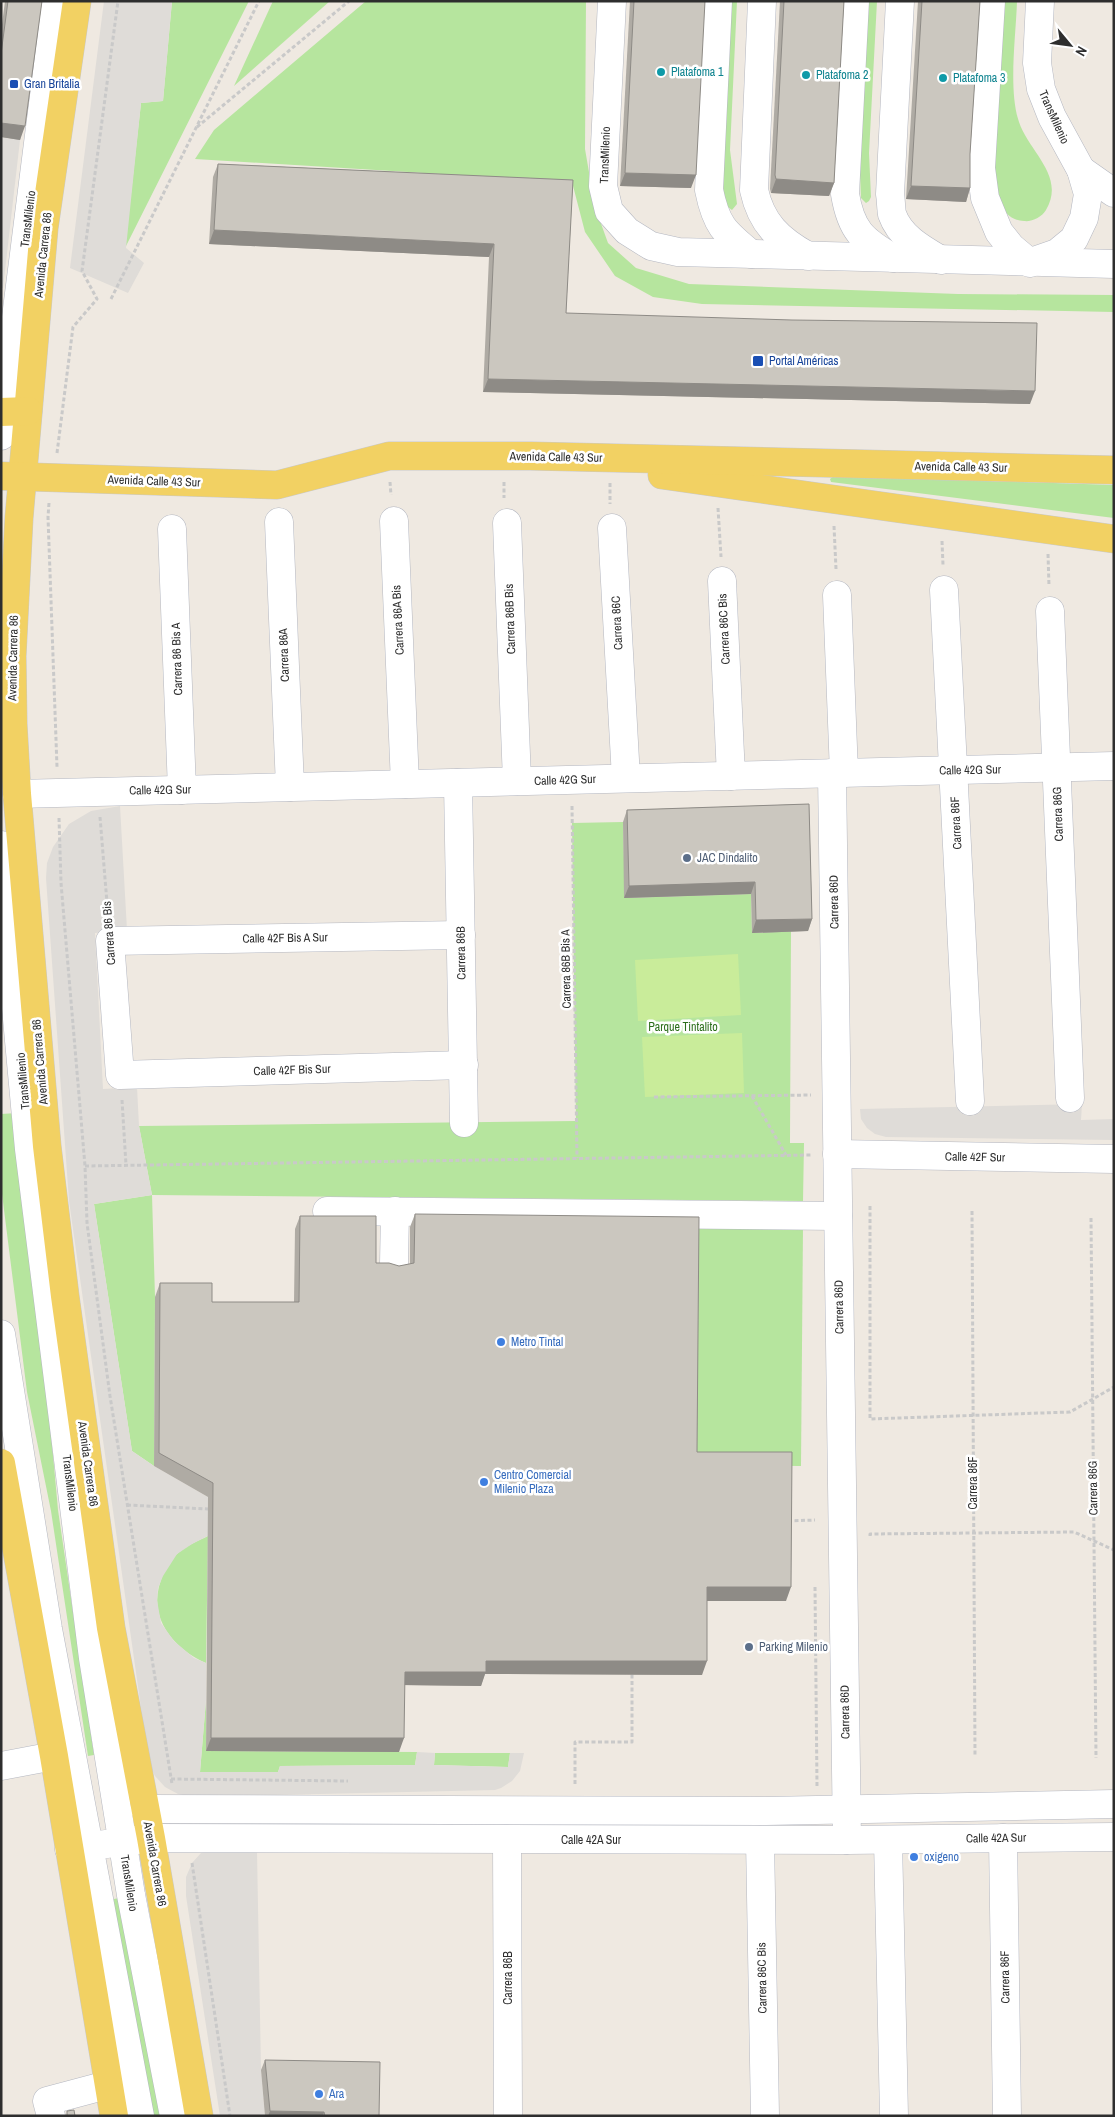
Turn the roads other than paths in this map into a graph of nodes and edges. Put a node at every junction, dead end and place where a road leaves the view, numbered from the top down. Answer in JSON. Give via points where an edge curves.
{"nodes":[{"id":1,"x":56,"y":1,"type":"edge"},
{"id":2,"x":77,"y":1,"type":"edge"},
{"id":3,"x":612,"y":1,"type":"edge"},
{"id":4,"x":718,"y":1,"type":"edge"},
{"id":5,"x":762,"y":1,"type":"edge"},
{"id":6,"x":855,"y":1,"type":"edge"},
{"id":7,"x":900,"y":1,"type":"edge"},
{"id":8,"x":991,"y":1,"type":"edge"},
{"id":9,"x":1040,"y":1,"type":"edge"},
{"id":10,"x":1080,"y":170,"type":"junction"},
{"id":11,"x":1114,"y":192,"type":"edge"},
{"id":12,"x":751,"y":254,"type":"junction"},
{"id":13,"x":808,"y":256,"type":"junction"},
{"id":14,"x":893,"y":258,"type":"junction"},
{"id":15,"x":941,"y":260,"type":"junction"},
{"id":16,"x":1030,"y":262,"type":"junction"},
{"id":17,"x":1114,"y":264,"type":"edge"},
{"id":18,"x":8,"y":418,"type":"edge"},
{"id":19,"x":531,"y":456,"type":"junction"},
{"id":20,"x":1114,"y":470,"type":"edge"},
{"id":21,"x":12,"y":477,"type":"edge"},
{"id":22,"x":394,"y":521,"type":"road end"},
{"id":23,"x":279,"y":522,"type":"dead end"},
{"id":24,"x":507,"y":523,"type":"road end"},
{"id":25,"x":612,"y":528,"type":"road end"},
{"id":26,"x":172,"y":529,"type":"dead end"},
{"id":27,"x":1114,"y":539,"type":"edge"},
{"id":28,"x":722,"y":580,"type":"road end"},
{"id":29,"x":944,"y":590,"type":"road end"},
{"id":30,"x":837,"y":595,"type":"road end"},
{"id":31,"x":1050,"y":611,"type":"road end"},
{"id":32,"x":1114,"y":766,"type":"edge"},
{"id":33,"x":1056,"y":768,"type":"junction"},
{"id":34,"x":953,"y":770,"type":"junction"},
{"id":35,"x":838,"y":773,"type":"junction"},
{"id":36,"x":731,"y":776,"type":"junction"},
{"id":37,"x":626,"y":778,"type":"junction"},
{"id":38,"x":517,"y":781,"type":"junction"},
{"id":39,"x":458,"y":783,"type":"junction"},
{"id":40,"x":406,"y":784,"type":"junction"},
{"id":41,"x":290,"y":787,"type":"junction"},
{"id":42,"x":182,"y":790,"type":"junction"},
{"id":43,"x":16,"y":794,"type":"junction"},
{"id":44,"x":1,"y":845,"type":"edge"},
{"id":45,"x":461,"y":935,"type":"junction"},
{"id":46,"x":110,"y":941,"type":"joint"},
{"id":47,"x":464,"y":1065,"type":"junction"},
{"id":48,"x":120,"y":1074,"type":"joint"},
{"id":49,"x":1070,"y":1098,"type":"dead end"},
{"id":50,"x":970,"y":1101,"type":"dead end"},
{"id":51,"x":464,"y":1123,"type":"dead end"},
{"id":52,"x":837,"y":1154,"type":"junction"},
{"id":53,"x":1114,"y":1159,"type":"edge"},
{"id":54,"x":327,"y":1211,"type":"dead end"},
{"id":55,"x":395,"y":1211,"type":"junction"},
{"id":56,"x":838,"y":1216,"type":"junction"},
{"id":57,"x":394,"y":1264,"type":"edge"},
{"id":58,"x":1,"y":1334,"type":"edge"},
{"id":59,"x":1,"y":1463,"type":"edge"},
{"id":60,"x":54,"y":1756,"type":"junction"},
{"id":61,"x":1,"y":1766,"type":"edge"},
{"id":62,"x":1114,"y":1804,"type":"edge"},
{"id":63,"x":145,"y":1809,"type":"junction"},
{"id":64,"x":846,"y":1809,"type":"junction"},
{"id":65,"x":1114,"y":1837,"type":"edge"},
{"id":66,"x":151,"y":1838,"type":"junction"},
{"id":67,"x":1003,"y":1838,"type":"junction"},
{"id":68,"x":507,"y":1839,"type":"junction"},
{"id":69,"x":760,"y":1840,"type":"junction"},
{"id":70,"x":847,"y":1840,"type":"junction"},
{"id":71,"x":888,"y":1840,"type":"junction"},
{"id":72,"x":123,"y":1842,"type":"junction"},
{"id":73,"x":79,"y":1847,"type":"junction"},
{"id":74,"x":107,"y":2085,"type":"junction"},
{"id":75,"x":51,"y":2116,"type":"edge"},
{"id":76,"x":114,"y":2116,"type":"edge"},
{"id":77,"x":140,"y":2116,"type":"edge"},
{"id":78,"x":174,"y":2116,"type":"edge"},
{"id":79,"x":199,"y":2116,"type":"edge"},
{"id":80,"x":508,"y":2116,"type":"edge"},
{"id":81,"x":765,"y":2116,"type":"edge"},
{"id":82,"x":894,"y":2116,"type":"edge"},
{"id":83,"x":1006,"y":2116,"type":"edge"}],
"edges":[{"from":1,"to":18,"type":"street","name":"TransMilenio"},
{"from":2,"to":18,"type":"main road","name":"Avenida Carrera 86","via":[[44,228]]},
{"from":3,"to":12,"type":"street","name":"TransMilenio","via":[[603,186],[609,211],[627,231],[651,246],[678,252]]},
{"from":4,"to":12,"type":"street","via":[[709,190],[722,228]]},
{"from":5,"to":13,"type":"street","name":"TransMilenio","via":[[754,190],[758,208],[770,226],[786,243]]},
{"from":6,"to":14,"type":"street","name":"TransMilenio","via":[[845,194],[848,214],[857,230],[871,245]]},
{"from":7,"to":15,"type":"street","name":"TransMilenio","via":[[890,194],[892,214],[902,232]]},
{"from":8,"to":16,"type":"street","via":[[981,168],[984,198],[998,232]]},
{"from":9,"to":10,"type":"street","name":"TransMilenio","via":[[1036,63],[1041,89]]},
{"from":10,"to":11,"type":"street","name":"TransMilenio"},
{"from":10,"to":16,"type":"street","name":"TransMilenio","via":[[1088,194],[1084,218],[1074,239],[1057,253]]},
{"from":12,"to":13,"type":"street","name":"TransMilenio"},
{"from":13,"to":14,"type":"street","name":"TransMilenio"},
{"from":14,"to":15,"type":"street","name":"TransMilenio"},
{"from":15,"to":16,"type":"street","name":"TransMilenio"},
{"from":16,"to":17,"type":"street","name":"TransMilenio"},
{"from":18,"to":21,"type":"main road","name":"Avenida Carrera 86"},
{"from":19,"to":20,"type":"main road","name":"Avenida Calle 43 Sur"},
{"from":19,"to":21,"type":"main road","name":"Avenida Calle 43 Sur","via":[[390,456],[277,485]]},
{"from":19,"to":27,"type":"main road"},
{"from":21,"to":43,"type":"main road","name":"Avenida Carrera 86"},
{"from":22,"to":40,"type":"street","name":"Carrera 86A Bis"},
{"from":23,"to":41,"type":"street","name":"Carrera 86A"},
{"from":24,"to":38,"type":"street","name":"Carrera 86B Bis"},
{"from":25,"to":37,"type":"street","name":"Carrera 86C"},
{"from":26,"to":42,"type":"street","name":"Carrera 86 Bis A"},
{"from":28,"to":36,"type":"street","name":"Carrera 86C Bis"},
{"from":29,"to":34,"type":"street","name":"Carrera 86F"},
{"from":30,"to":35,"type":"street","name":"Carrera 86D"},
{"from":31,"to":33,"type":"street","name":"Carrera 86G"},
{"from":32,"to":33,"type":"street","name":"Calle 42G Sur"},
{"from":33,"to":34,"type":"street","name":"Calle 42G Sur"},
{"from":33,"to":49,"type":"street","name":"Carrera 86G"},
{"from":34,"to":35,"type":"street","name":"Calle 42G Sur"},
{"from":34,"to":50,"type":"street","name":"Carrera 86F"},
{"from":35,"to":36,"type":"street","name":"Calle 42G Sur"},
{"from":35,"to":52,"type":"street","name":"Carrera 86D"},
{"from":36,"to":37,"type":"street","name":"Calle 42G Sur"},
{"from":37,"to":38,"type":"street","name":"Calle 42G Sur"},
{"from":38,"to":39,"type":"street","name":"Calle 42G Sur"},
{"from":39,"to":40,"type":"street","name":"Calle 42G Sur"},
{"from":39,"to":45,"type":"street","name":"Carrera 86B"},
{"from":40,"to":41,"type":"street","name":"Calle 42G Sur"},
{"from":41,"to":42,"type":"street","name":"Calle 42G Sur"},
{"from":42,"to":43,"type":"street","name":"Calle 42G Sur"},
{"from":43,"to":63,"type":"main road","name":"Avenida Carrera 86","via":[[47,1146],[65,1296],[111,1628]]},
{"from":44,"to":72,"type":"street","name":"TransMilenio","via":[[29,1149],[93,1658]]},
{"from":45,"to":46,"type":"street","name":"Calle 42F Bis A Sur"},
{"from":45,"to":47,"type":"street","name":"Carrera 86B"},
{"from":46,"to":48,"type":"street","name":"Carrera 86 Bis"},
{"from":47,"to":48,"type":"street","name":"Calle 42F Bis Sur"},
{"from":47,"to":51,"type":"street","name":"Carrera 86B"},
{"from":52,"to":53,"type":"street","name":"Calle 42F Sur"},
{"from":52,"to":56,"type":"street","name":"Carrera 86D"},
{"from":54,"to":55,"type":"street"},
{"from":55,"to":56,"type":"street"},
{"from":55,"to":57,"type":"street"},
{"from":56,"to":64,"type":"street","name":"Carrera 86D"},
{"from":58,"to":73,"type":"street"},
{"from":59,"to":60,"type":"main road"},
{"from":60,"to":61,"type":"street"},
{"from":60,"to":73,"type":"main road"},
{"from":62,"to":64,"type":"street"},
{"from":63,"to":64,"type":"street"},
{"from":63,"to":66,"type":"main road","name":"Avenida Carrera 86"},
{"from":64,"to":70,"type":"street","name":"Carrera 86D"},
{"from":65,"to":67,"type":"street","name":"Calle 42A Sur"},
{"from":66,"to":68,"type":"street","name":"Calle 42A Sur"},
{"from":66,"to":72,"type":"street","name":"Calle 42A Sur"},
{"from":66,"to":79,"type":"main road","name":"Avenida Carrera 86"},
{"from":67,"to":71,"type":"street","name":"Calle 42A Sur"},
{"from":67,"to":83,"type":"street","name":"Carrera 86F"},
{"from":68,"to":69,"type":"street","name":"Calle 42A Sur"},
{"from":68,"to":80,"type":"street","name":"Carrera 86B"},
{"from":69,"to":70,"type":"street","name":"Calle 42A Sur"},
{"from":69,"to":81,"type":"street","name":"Carrera 86C Bis"},
{"from":70,"to":71,"type":"street","name":"Calle 42A Sur"},
{"from":71,"to":82,"type":"street"},
{"from":72,"to":73,"type":"street","name":"Calle 42A Sur"},
{"from":72,"to":78,"type":"street","name":"TransMilenio"},
{"from":73,"to":74,"type":"main road"},
{"from":73,"to":77,"type":"street","via":[[107,1946]]},
{"from":74,"to":75,"type":"street","via":[[47,2101]]},
{"from":74,"to":76,"type":"main road"}]}
